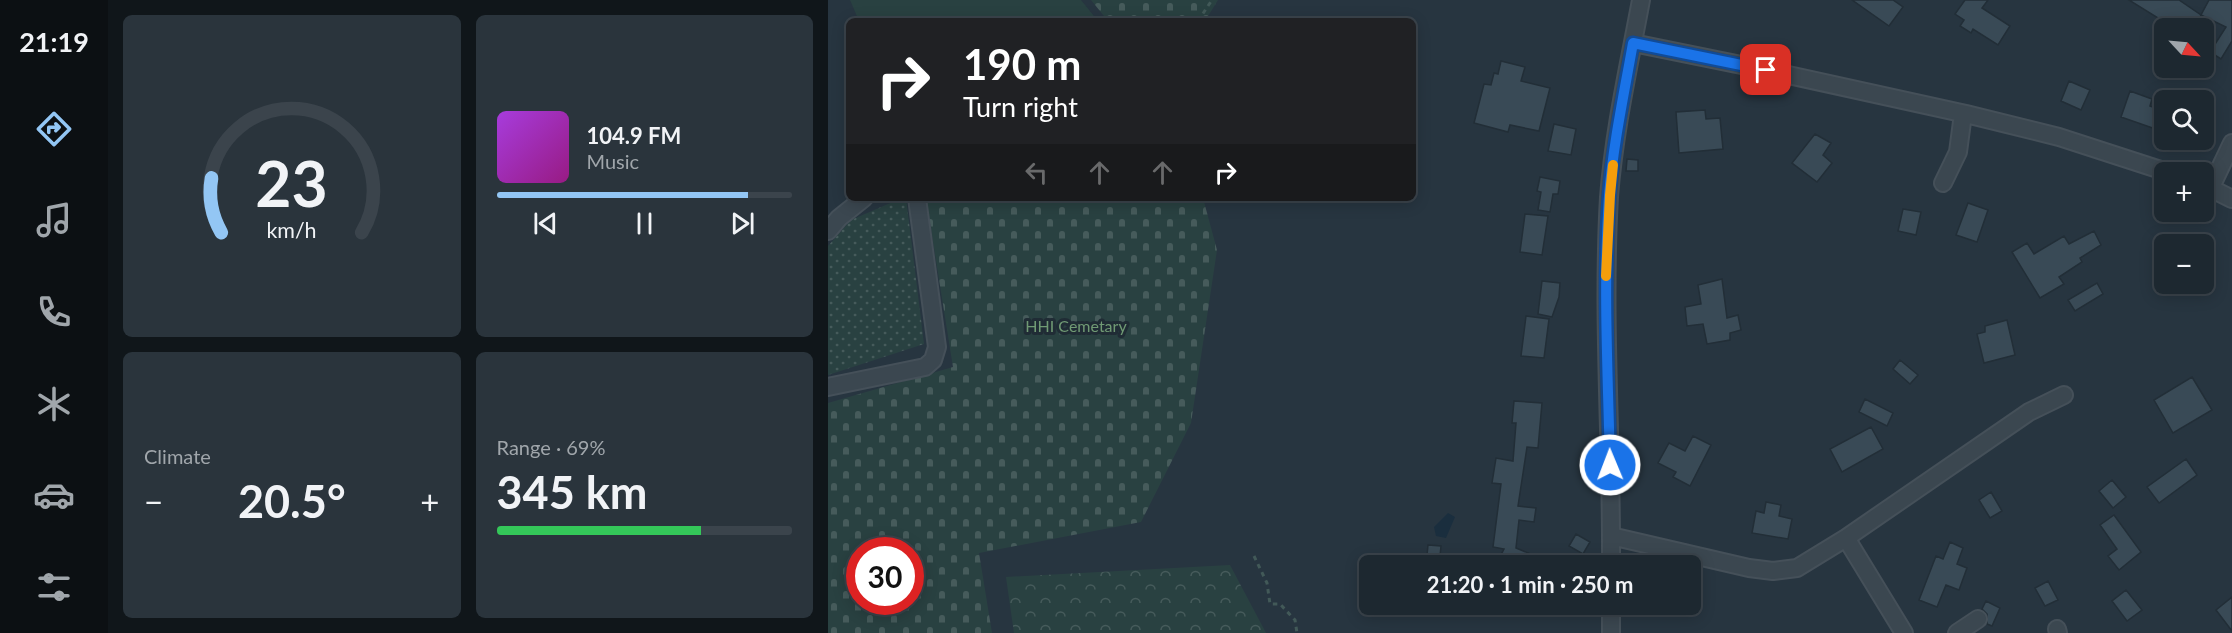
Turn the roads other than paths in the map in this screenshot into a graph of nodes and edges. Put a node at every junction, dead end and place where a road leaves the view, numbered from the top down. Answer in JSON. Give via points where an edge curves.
{"nodes":[{"id":1,"x":1641,"y":0,"type":"edge"},
{"id":2,"x":1633,"y":43,"type":"junction"},
{"id":3,"x":1963,"y":114,"type":"junction"},
{"id":4,"x":2232,"y":143,"type":"edge"},
{"id":5,"x":2154,"y":168,"type":"edge"},
{"id":6,"x":2214,"y":174,"type":"edge"},
{"id":7,"x":1943,"y":183,"type":"dead end"},
{"id":8,"x":2214,"y":190,"type":"edge"},
{"id":9,"x":2232,"y":199,"type":"edge"},
{"id":10,"x":860,"y":201,"type":"edge"},
{"id":11,"x":917,"y":201,"type":"edge"},
{"id":12,"x":828,"y":231,"type":"edge"},
{"id":13,"x":828,"y":387,"type":"edge"},
{"id":14,"x":2064,"y":395,"type":"dead end"},
{"id":15,"x":1611,"y":536,"type":"junction"},
{"id":16,"x":1846,"y":538,"type":"junction"},
{"id":17,"x":1611,"y":555,"type":"edge"},
{"id":18,"x":1611,"y":615,"type":"edge"},
{"id":19,"x":1978,"y":619,"type":"dead end"},
{"id":20,"x":1611,"y":633,"type":"edge"},
{"id":21,"x":1904,"y":633,"type":"edge"},
{"id":22,"x":1958,"y":633,"type":"edge"}],
"edges":[{"from":1,"to":2,"type":"street"},
{"from":2,"to":3,"type":"street"},
{"from":2,"to":15,"type":"street","via":[[1619,117],[1606,275]]},
{"from":3,"to":5,"type":"street","via":[[2059,137]]},
{"from":3,"to":7,"type":"street","via":[[1958,152]]},
{"from":4,"to":6,"type":"street"},
{"from":8,"to":9,"type":"street"},
{"from":10,"to":12,"type":"street"},
{"from":11,"to":13,"type":"street","via":[[936,354],[925,368]]},
{"from":14,"to":16,"type":"street","via":[[2029,412]]},
{"from":15,"to":16,"type":"street","via":[[1773,571],[1797,568]]},
{"from":15,"to":17,"type":"street"},
{"from":16,"to":21,"type":"street"},
{"from":18,"to":20,"type":"street"},
{"from":19,"to":22,"type":"street"}]}
